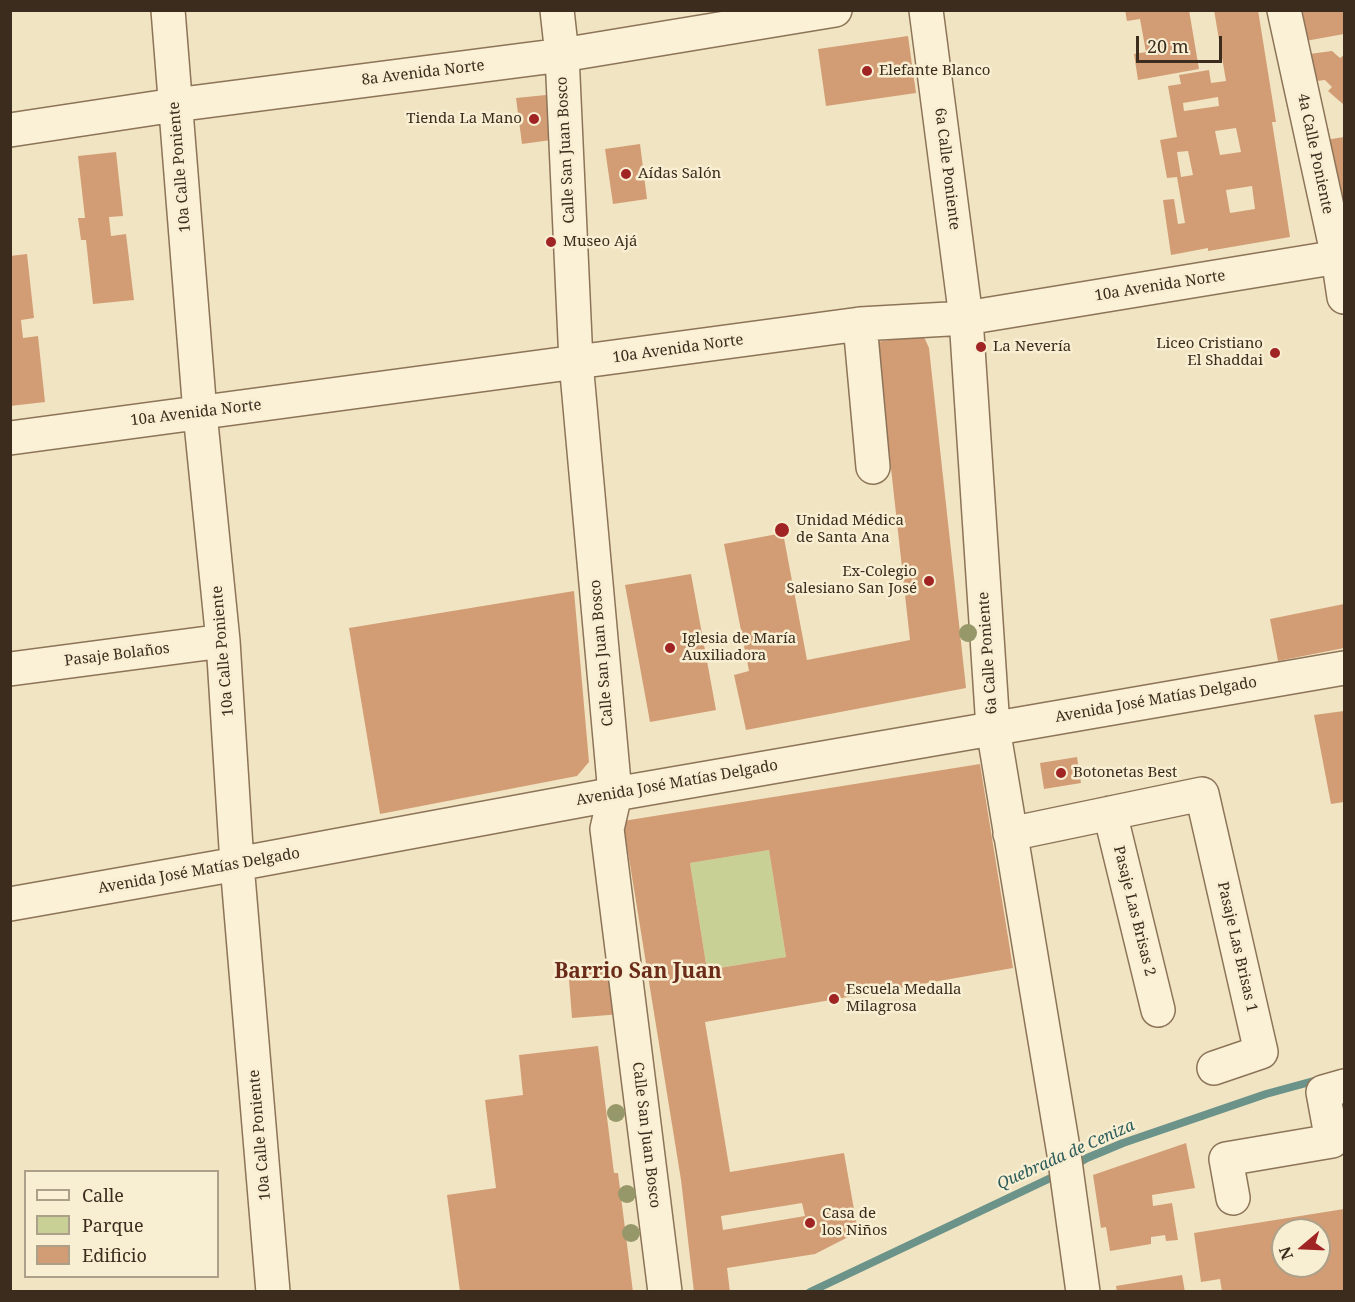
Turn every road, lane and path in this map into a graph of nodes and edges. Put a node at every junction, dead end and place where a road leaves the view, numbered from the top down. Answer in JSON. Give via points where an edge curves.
{"nodes":[{"id":1,"x":168,"y":10,"type":"edge"},
{"id":2,"x":557,"y":10,"type":"edge"},
{"id":3,"x":835,"y":10,"type":"edge"},
{"id":4,"x":926,"y":10,"type":"edge"},
{"id":5,"x":1284,"y":10,"type":"edge"},
{"id":6,"x":562,"y":55,"type":"junction"},
{"id":7,"x":175,"y":105,"type":"junction"},
{"id":8,"x":10,"y":130,"type":"edge"},
{"id":9,"x":1341,"y":256,"type":"edge"},
{"id":10,"x":1344,"y":297,"type":"edge"},
{"id":11,"x":966,"y":318,"type":"junction"},
{"id":12,"x":860,"y":324,"type":"junction"},
{"id":13,"x":576,"y":362,"type":"junction"},
{"id":14,"x":200,"y":413,"type":"junction"},
{"id":15,"x":10,"y":438,"type":"edge"},
{"id":16,"x":873,"y":467,"type":"dead end"},
{"id":17,"x":224,"y":641,"type":"junction"},
{"id":18,"x":1344,"y":668,"type":"edge"},
{"id":19,"x":10,"y":669,"type":"edge"},
{"id":20,"x":993,"y":728,"type":"junction"},
{"id":21,"x":615,"y":794,"type":"junction"},
{"id":22,"x":1110,"y":813,"type":"junction"},
{"id":23,"x":1010,"y":834,"type":"junction"},
{"id":24,"x":237,"y":864,"type":"junction"},
{"id":25,"x":10,"y":904,"type":"edge"},
{"id":26,"x":1158,"y":1010,"type":"dead end"},
{"id":27,"x":1214,"y":1068,"type":"dead end"},
{"id":28,"x":1344,"y":1086,"type":"edge"},
{"id":29,"x":1233,"y":1198,"type":"dead end"},
{"id":30,"x":273,"y":1292,"type":"edge"},
{"id":31,"x":665,"y":1292,"type":"edge"},
{"id":32,"x":1083,"y":1292,"type":"edge"}],
"edges":[{"from":1,"to":7,"type":"street","name":"10a Calle Poniente"},
{"from":2,"to":6,"type":"street","name":"Calle San Juan Bosco"},
{"from":3,"to":6,"type":"street","name":"8a Avenida Norte"},
{"from":4,"to":11,"type":"street","name":"6a Calle Poniente"},
{"from":5,"to":9,"type":"street","name":"4a Calle Poniente"},
{"from":6,"to":7,"type":"street","name":"8a Avenida Norte"},
{"from":6,"to":13,"type":"street","name":"Calle San Juan Bosco"},
{"from":7,"to":8,"type":"street","name":"8a Avenida Norte"},
{"from":7,"to":14,"type":"street","name":"10a Calle Poniente"},
{"from":9,"to":10,"type":"street","name":"4a Calle Poniente"},
{"from":9,"to":11,"type":"street","name":"10a Avenida Norte"},
{"from":11,"to":12,"type":"street","name":"10a Avenida Norte"},
{"from":11,"to":20,"type":"street","name":"6a Calle Poniente"},
{"from":12,"to":13,"type":"street","name":"10a Avenida Norte"},
{"from":12,"to":16,"type":"street"},
{"from":13,"to":14,"type":"street","name":"10a Avenida Norte"},
{"from":13,"to":21,"type":"street","name":"Calle San Juan Bosco"},
{"from":14,"to":15,"type":"street","name":"10a Avenida Norte"},
{"from":14,"to":17,"type":"street","name":"10a Calle Poniente"},
{"from":17,"to":19,"type":"street","name":"Pasaje Bolaños"},
{"from":17,"to":24,"type":"street","name":"10a Calle Poniente"},
{"from":18,"to":20,"type":"street","name":"Avenida José Matías Delgado"},
{"from":20,"to":21,"type":"street","name":"Avenida José Matías Delgado"},
{"from":20,"to":23,"type":"street","name":"6a Calle Poniente"},
{"from":21,"to":24,"type":"street","name":"Avenida José Matías Delgado"},
{"from":21,"to":31,"type":"street","name":"Calle San Juan Bosco","via":[[607,829]]},
{"from":22,"to":23,"type":"street"},
{"from":22,"to":26,"type":"street","name":"Pasaje Las Brisas 2"},
{"from":22,"to":27,"type":"street","name":"Pasaje Las Brisas 1","via":[[1202,794],[1261,1052]]},
{"from":23,"to":32,"type":"street","name":"6a Calle Poniente"},
{"from":24,"to":25,"type":"street","name":"Avenida José Matías Delgado"},
{"from":24,"to":30,"type":"street","name":"10a Calle Poniente"},
{"from":28,"to":29,"type":"street","via":[[1323,1092],[1332,1141],[1226,1159]]}]}
